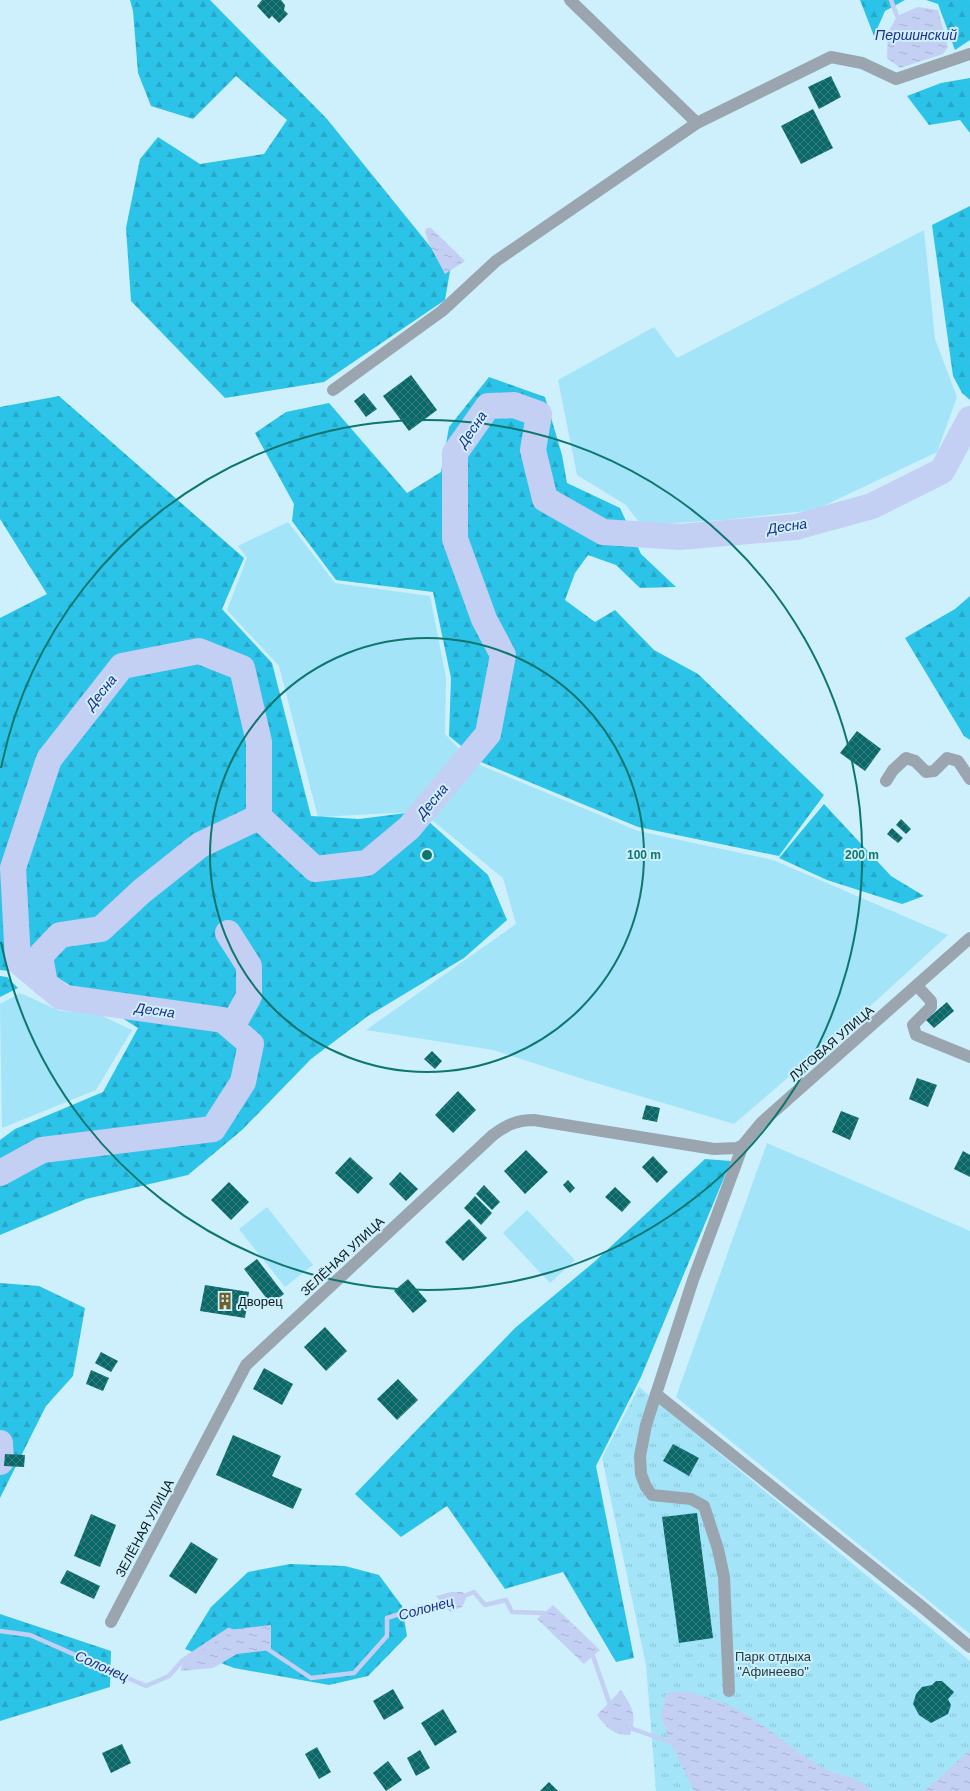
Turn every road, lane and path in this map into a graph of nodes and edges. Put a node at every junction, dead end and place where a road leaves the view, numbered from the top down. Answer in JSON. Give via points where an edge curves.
{"nodes":[{"id":1,"x":570,"y":0,"type":"edge"},
{"id":2,"x":970,"y":54,"type":"edge"},
{"id":3,"x":697,"y":123,"type":"junction"},
{"id":4,"x":333,"y":390,"type":"dead end"},
{"id":5,"x":970,"y":779,"type":"edge"},
{"id":6,"x":886,"y":781,"type":"dead end"},
{"id":7,"x":970,"y":938,"type":"edge"},
{"id":8,"x":917,"y":986,"type":"junction"},
{"id":9,"x":970,"y":1057,"type":"edge"},
{"id":10,"x":743,"y":1145,"type":"junction"},
{"id":11,"x":656,"y":1394,"type":"junction"},
{"id":12,"x":111,"y":1622,"type":"dead end"},
{"id":13,"x":970,"y":1648,"type":"edge"},
{"id":14,"x":729,"y":1691,"type":"dead end"}],
"edges":[{"from":1,"to":3,"type":"lane"},
{"from":2,"to":3,"type":"lane","via":[[896,79],[862,62],[832,57]]},
{"from":3,"to":4,"type":"lane","via":[[496,261],[442,311]]},
{"from":5,"to":6,"type":"lane","via":[[958,761],[947,758],[934,771],[926,772],[915,761],[906,758]]},
{"from":7,"to":8,"type":"lane","name":"ЛУГОВАЯ УЛИЦА"},
{"from":8,"to":9,"type":"lane","via":[[931,1000],[931,1007],[913,1025],[916,1035]]},
{"from":8,"to":10,"type":"lane","name":"ЛУГОВАЯ УЛИЦА","via":[[761,1124]]},
{"from":10,"to":11,"type":"lane","via":[[693,1280]]},
{"from":10,"to":12,"type":"lane","name":"ЗЕЛЁНАЯ УЛИЦА","via":[[736,1148],[704,1148],[534,1120],[512,1123],[493,1135],[246,1365]]},
{"from":11,"to":13,"type":"lane"},
{"from":11,"to":14,"type":"lane","via":[[640,1456],[641,1474],[652,1495],[691,1499],[704,1506],[724,1577]]}]}
